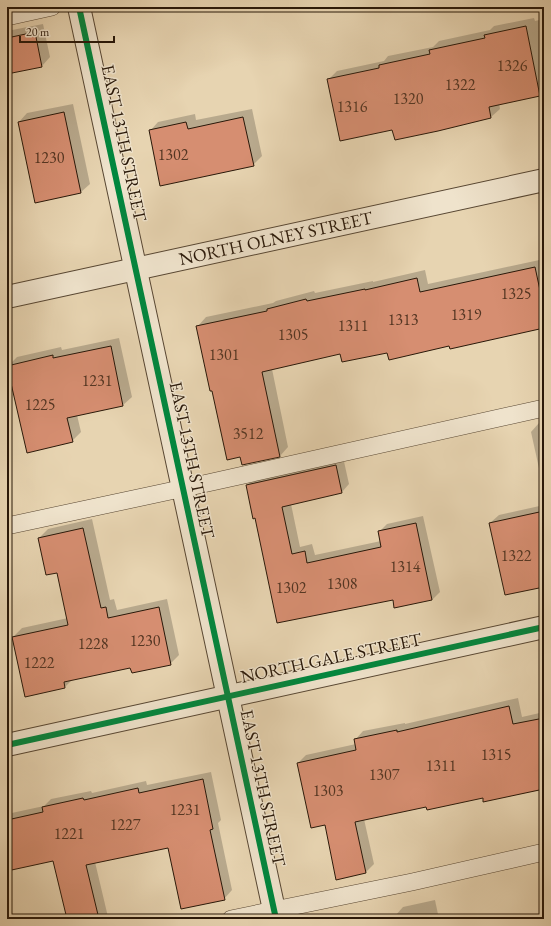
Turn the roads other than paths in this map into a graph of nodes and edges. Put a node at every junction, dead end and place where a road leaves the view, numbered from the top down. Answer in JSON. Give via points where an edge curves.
{"nodes":[{"id":1,"x":52,"y":7,"type":"edge"},
{"id":2,"x":79,"y":7,"type":"edge"},
{"id":3,"x":7,"y":17,"type":"edge"},
{"id":4,"x":544,"y":180,"type":"edge"},
{"id":5,"x":135,"y":269,"type":"junction"},
{"id":6,"x":7,"y":297,"type":"edge"},
{"id":7,"x":544,"y":408,"type":"edge"},
{"id":8,"x":183,"y":488,"type":"junction"},
{"id":9,"x":7,"y":526,"type":"edge"},
{"id":10,"x":544,"y":627,"type":"edge"},
{"id":11,"x":228,"y":696,"type":"junction"},
{"id":12,"x":7,"y":745,"type":"edge"},
{"id":13,"x":544,"y":852,"type":"edge"},
{"id":14,"x":275,"y":914,"type":"edge"},
{"id":15,"x":231,"y":919,"type":"edge"}],
"edges":[{"from":1,"to":3,"type":"lane"},
{"from":2,"to":5,"type":"street","name":"EAST 13TH STREET"},
{"from":4,"to":5,"type":"street","name":"NORTH OLNEY STREET"},
{"from":5,"to":6,"type":"street","name":"NORTH OLNEY STREET"},
{"from":5,"to":8,"type":"street","name":"EAST 13TH STREET"},
{"from":7,"to":8,"type":"lane"},
{"from":8,"to":9,"type":"lane"},
{"from":8,"to":11,"type":"street","name":"EAST 13TH STREET"},
{"from":10,"to":11,"type":"street","name":"NORTH GALE STREET"},
{"from":11,"to":12,"type":"street","name":"NORTH GALE STREET"},
{"from":11,"to":14,"type":"street","name":"EAST 13TH STREET"},
{"from":13,"to":14,"type":"lane"},
{"from":14,"to":15,"type":"lane"}]}
